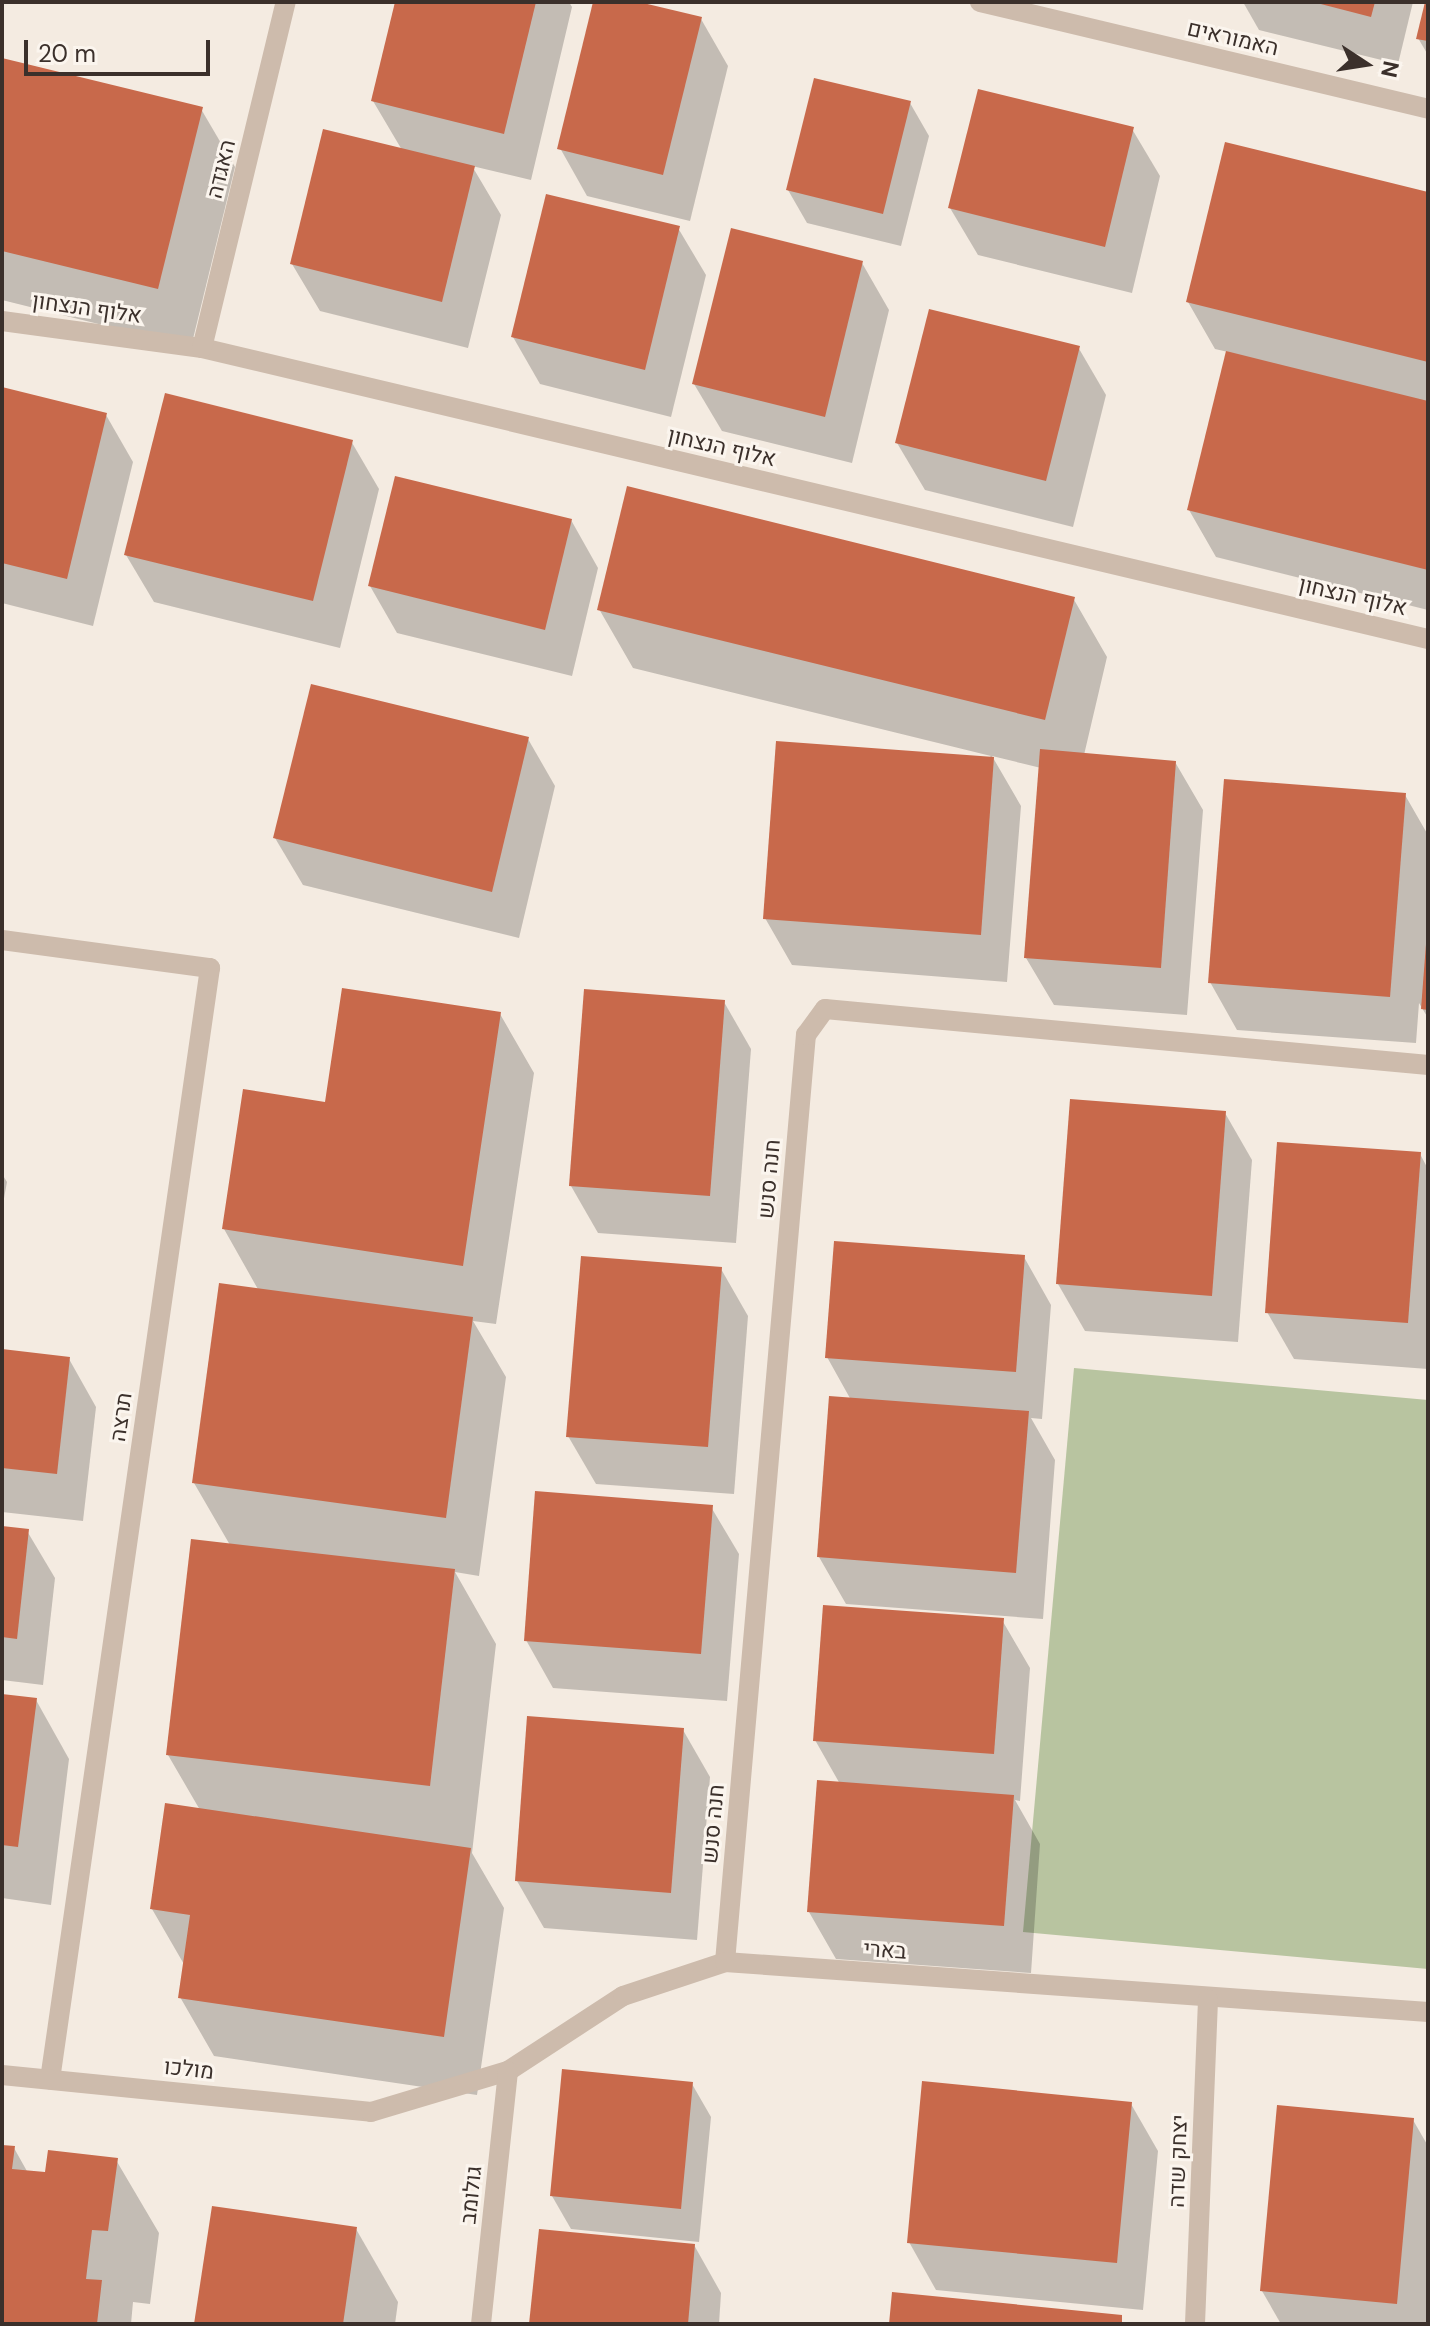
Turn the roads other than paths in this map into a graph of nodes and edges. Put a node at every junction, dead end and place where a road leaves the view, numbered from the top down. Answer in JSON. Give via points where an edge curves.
{"nodes":[{"id":1,"x":286,"y":2,"type":"edge"},
{"id":2,"x":980,"y":2,"type":"edge"},
{"id":3,"x":1428,"y":109,"type":"edge"},
{"id":4,"x":2,"y":321,"type":"edge"},
{"id":5,"x":202,"y":348,"type":"junction"},
{"id":6,"x":1428,"y":639,"type":"edge"},
{"id":7,"x":2,"y":940,"type":"edge"},
{"id":8,"x":1428,"y":1065,"type":"edge"},
{"id":9,"x":725,"y":1962,"type":"junction"},
{"id":10,"x":1208,"y":1999,"type":"junction"},
{"id":11,"x":1428,"y":2012,"type":"edge"},
{"id":12,"x":508,"y":2071,"type":"junction"},
{"id":13,"x":2,"y":2075,"type":"edge"},
{"id":14,"x":50,"y":2080,"type":"junction"},
{"id":15,"x":371,"y":2112,"type":"joint"},
{"id":16,"x":481,"y":2324,"type":"edge"},
{"id":17,"x":1195,"y":2324,"type":"edge"}],
"edges":[{"from":1,"to":5,"type":"street","name":"האגדה"},
{"from":2,"to":3,"type":"street","name":"האמוראים"},
{"from":4,"to":5,"type":"street","name":"אלוף הנצחון"},
{"from":5,"to":6,"type":"street","name":"אלוף הנצחון"},
{"from":7,"to":14,"type":"street","name":"תרצה","via":[[210,968]]},
{"from":8,"to":9,"type":"street","name":"חנה סנש","via":[[825,1009],[806,1035]]},
{"from":9,"to":10,"type":"street","name":"בארי"},
{"from":9,"to":12,"type":"street","name":"בארי","via":[[623,1996]]},
{"from":10,"to":11,"type":"street","name":"בארי"},
{"from":10,"to":17,"type":"street","name":"יצחק שדה"},
{"from":12,"to":15,"type":"street","name":"בארי"},
{"from":12,"to":16,"type":"street","name":"גולומב"},
{"from":13,"to":14,"type":"street","name":"מולכו"},
{"from":14,"to":15,"type":"street","name":"מולכו"}]}
